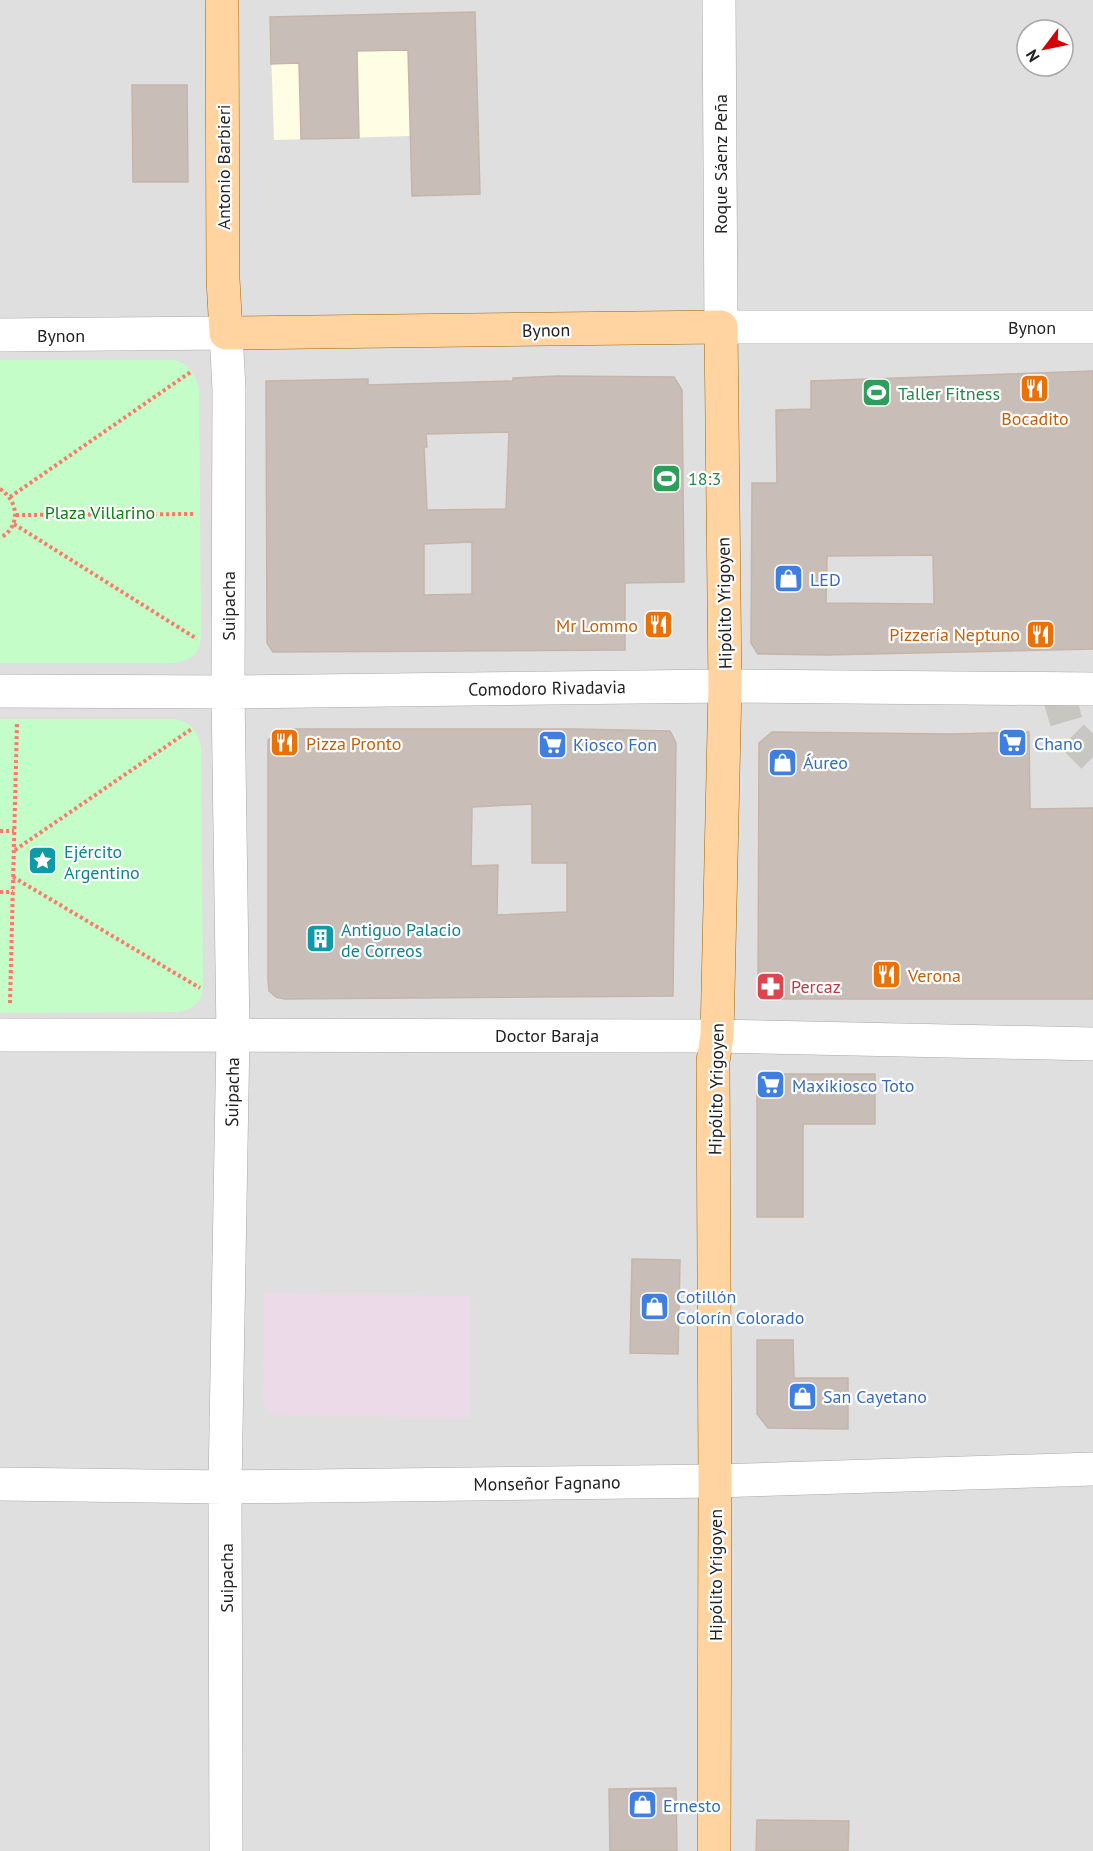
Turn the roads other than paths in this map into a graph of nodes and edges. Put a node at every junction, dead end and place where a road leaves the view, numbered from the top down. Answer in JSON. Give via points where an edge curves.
{"nodes":[{"id":1,"x":222,"y":0,"type":"edge"},
{"id":2,"x":719,"y":0,"type":"edge"},
{"id":3,"x":721,"y":327,"type":"junction"},
{"id":4,"x":1093,"y":327,"type":"edge"},
{"id":5,"x":226,"y":333,"type":"junction"},
{"id":6,"x":0,"y":335,"type":"edge"},
{"id":7,"x":725,"y":686,"type":"junction"},
{"id":8,"x":1093,"y":689,"type":"edge"},
{"id":9,"x":0,"y":691,"type":"edge"},
{"id":10,"x":228,"y":692,"type":"junction"},
{"id":11,"x":5,"y":1024,"type":"edge"},
{"id":12,"x":233,"y":1034,"type":"junction"},
{"id":13,"x":717,"y":1036,"type":"junction"},
{"id":14,"x":1093,"y":1044,"type":"edge"},
{"id":15,"x":1093,"y":1469,"type":"edge"},
{"id":16,"x":715,"y":1481,"type":"junction"},
{"id":17,"x":0,"y":1484,"type":"edge"},
{"id":18,"x":225,"y":1487,"type":"junction"},
{"id":19,"x":226,"y":1851,"type":"edge"},
{"id":20,"x":714,"y":1851,"type":"edge"}],
"edges":[{"from":1,"to":5,"type":"main road","name":"Antonio Barbieri"},
{"from":2,"to":3,"type":"street","name":"Roque Sáenz Peña"},
{"from":3,"to":4,"type":"street","name":"Bynon"},
{"from":3,"to":5,"type":"main road","name":"Bynon"},
{"from":3,"to":7,"type":"main road","name":"Hipólito Yrigoyen"},
{"from":5,"to":6,"type":"street","name":"Bynon"},
{"from":5,"to":10,"type":"street","name":"Suipacha"},
{"from":7,"to":8,"type":"street","name":"Comodoro Rivadavia"},
{"from":7,"to":10,"type":"street","name":"Comodoro Rivadavia"},
{"from":7,"to":13,"type":"main road","name":"Hipólito Yrigoyen"},
{"from":9,"to":10,"type":"street","name":"Comodoro Rivadavia"},
{"from":10,"to":12,"type":"street","name":"Suipacha"},
{"from":11,"to":12,"type":"street","name":"Doctor Baraja"},
{"from":12,"to":13,"type":"street","name":"Doctor Baraja"},
{"from":12,"to":18,"type":"street","name":"Suipacha"},
{"from":13,"to":14,"type":"street","name":"Doctor Baraja"},
{"from":13,"to":16,"type":"main road","name":"Hipólito Yrigoyen","via":[[713,1061]]},
{"from":15,"to":16,"type":"street","name":"Monseñor Fagnano"},
{"from":16,"to":18,"type":"street","name":"Monseñor Fagnano"},
{"from":16,"to":20,"type":"main road","name":"Hipólito Yrigoyen"},
{"from":17,"to":18,"type":"street","name":"Monseñor Fagnano"},
{"from":18,"to":19,"type":"street","name":"Suipacha"}]}
